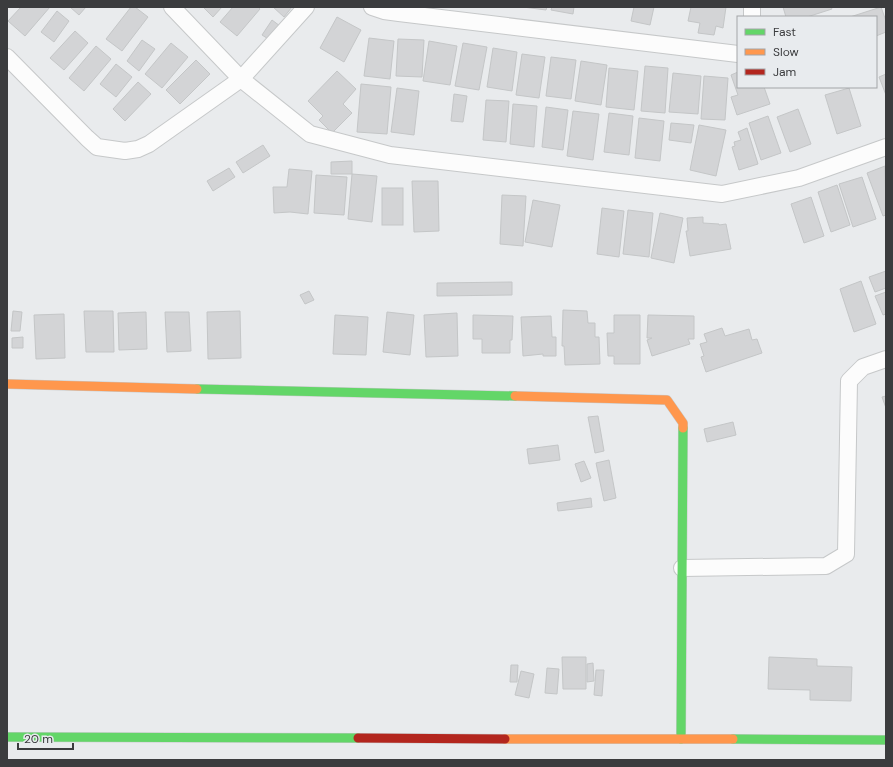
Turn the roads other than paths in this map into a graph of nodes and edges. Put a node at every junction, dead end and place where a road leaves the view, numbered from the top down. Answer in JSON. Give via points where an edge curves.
{"nodes":[{"id":1,"x":172,"y":7,"type":"edge"},
{"id":2,"x":306,"y":7,"type":"edge"},
{"id":3,"x":372,"y":7,"type":"edge"},
{"id":4,"x":737,"y":54,"type":"edge"},
{"id":5,"x":7,"y":57,"type":"edge"},
{"id":6,"x":241,"y":80,"type":"junction"},
{"id":7,"x":886,"y":147,"type":"edge"},
{"id":8,"x":886,"y":359,"type":"edge"},
{"id":9,"x":7,"y":384,"type":"edge"},
{"id":10,"x":682,"y":568,"type":"junction"},
{"id":11,"x":7,"y":737,"type":"edge"},
{"id":12,"x":681,"y":739,"type":"junction"},
{"id":13,"x":886,"y":740,"type":"edge"}],
"edges":[{"from":1,"to":6,"type":"street"},
{"from":2,"to":6,"type":"street"},
{"from":3,"to":4,"type":"street","via":[[399,14]]},
{"from":5,"to":6,"type":"street","via":[[87,138],[97,146],[125,152],[138,150],[149,144]]},
{"from":6,"to":7,"type":"street","via":[[310,134],[390,154],[722,194],[799,178]]},
{"from":8,"to":10,"type":"street","via":[[863,367],[849,381],[846,554],[826,566]]},
{"from":9,"to":10,"type":"street","via":[[667,400],[682,423]]},
{"from":10,"to":12,"type":"street"},
{"from":11,"to":12,"type":"street"},
{"from":12,"to":13,"type":"street"}]}
